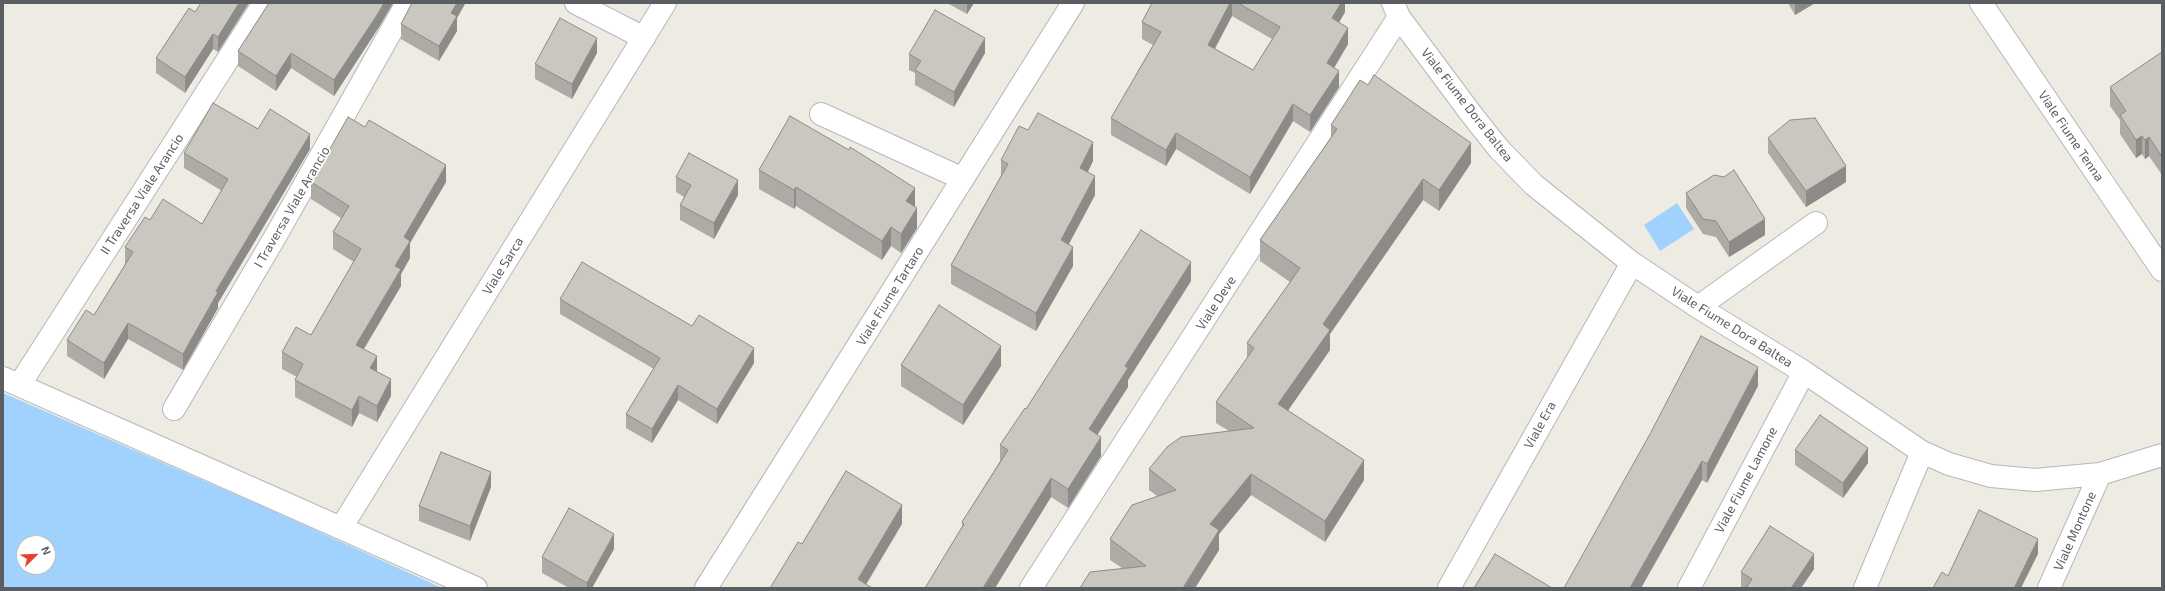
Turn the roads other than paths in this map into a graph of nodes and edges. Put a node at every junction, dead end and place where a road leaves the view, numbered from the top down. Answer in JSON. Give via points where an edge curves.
{"nodes":[{"id":1,"x":264,"y":3,"type":"edge"},
{"id":2,"x":407,"y":3,"type":"edge"},
{"id":3,"x":576,"y":3,"type":"edge"},
{"id":4,"x":665,"y":3,"type":"edge"},
{"id":5,"x":1073,"y":3,"type":"edge"},
{"id":6,"x":1981,"y":3,"type":"edge"},
{"id":7,"x":1396,"y":10,"type":"edge"},
{"id":8,"x":644,"y":38,"type":"junction"},
{"id":9,"x":821,"y":114,"type":"dead end"},
{"id":10,"x":963,"y":180,"type":"junction"},
{"id":11,"x":1816,"y":224,"type":"dead end"},
{"id":12,"x":1632,"y":263,"type":"junction"},
{"id":13,"x":2162,"y":270,"type":"edge"},
{"id":14,"x":1698,"y":307,"type":"junction"},
{"id":15,"x":1804,"y":372,"type":"junction"},
{"id":16,"x":11,"y":381,"type":"edge"},
{"id":17,"x":174,"y":409,"type":"dead end"},
{"id":18,"x":1922,"y":452,"type":"junction"},
{"id":19,"x":2162,"y":455,"type":"edge"},
{"id":20,"x":2100,"y":474,"type":"junction"},
{"id":21,"x":341,"y":528,"type":"junction"},
{"id":22,"x":476,"y":588,"type":"edge"},
{"id":23,"x":706,"y":588,"type":"edge"},
{"id":24,"x":1031,"y":588,"type":"edge"},
{"id":25,"x":1449,"y":588,"type":"edge"},
{"id":26,"x":1689,"y":588,"type":"edge"},
{"id":27,"x":1865,"y":588,"type":"edge"},
{"id":28,"x":2049,"y":588,"type":"edge"}],
"edges":[{"from":1,"to":16,"type":"street","name":"II Traversa Viale Arancio"},
{"from":2,"to":17,"type":"street","name":"I Traversa Viale Arancio"},
{"from":3,"to":8,"type":"street"},
{"from":4,"to":8,"type":"street","name":"Viale Sarca"},
{"from":5,"to":10,"type":"street","name":"Viale Fiume Tartaro"},
{"from":6,"to":13,"type":"street","name":"Viale Fiume Tenna"},
{"from":7,"to":12,"type":"street","name":"Viale Fiume Dora Baltea","via":[[1499,149],[1534,185]]},
{"from":7,"to":24,"type":"street","name":"Viale Deve"},
{"from":8,"to":21,"type":"street","name":"Viale Sarca"},
{"from":9,"to":10,"type":"street"},
{"from":10,"to":23,"type":"street","name":"Viale Fiume Tartaro"},
{"from":11,"to":14,"type":"street"},
{"from":12,"to":14,"type":"street","name":"Viale Fiume Dora Baltea"},
{"from":12,"to":25,"type":"street","name":"Viale Era"},
{"from":14,"to":15,"type":"street","name":"Viale Fiume Dora Baltea"},
{"from":15,"to":18,"type":"street","name":"Viale Fiume Dora Baltea"},
{"from":15,"to":26,"type":"street","name":"Viale Fiume Lamone"},
{"from":16,"to":21,"type":"street"},
{"from":18,"to":20,"type":"street","name":"Viale Fiume Dora Baltea","via":[[1949,464],[1991,476],[2035,480]]},
{"from":18,"to":27,"type":"street"},
{"from":19,"to":20,"type":"street","name":"Viale Fiume Dora Baltea"},
{"from":20,"to":28,"type":"street","name":"Viale Montone"},
{"from":21,"to":22,"type":"street"}]}
